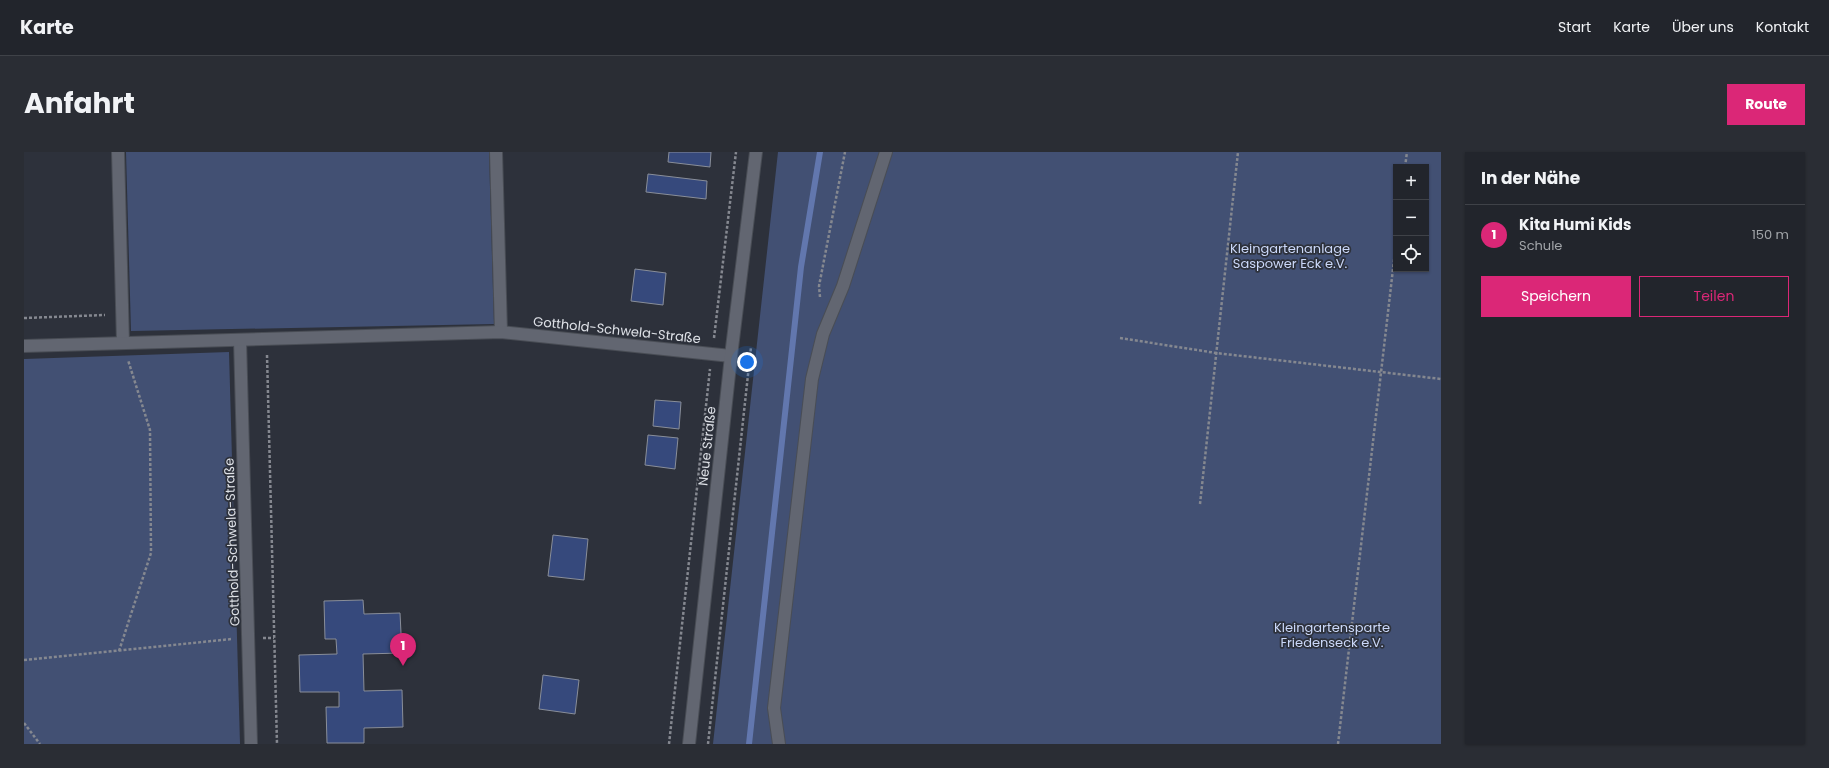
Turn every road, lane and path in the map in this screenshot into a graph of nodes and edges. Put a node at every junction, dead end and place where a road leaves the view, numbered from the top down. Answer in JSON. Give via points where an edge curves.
{"nodes":[{"id":1,"x":118,"y":152,"type":"edge"},
{"id":2,"x":496,"y":152,"type":"edge"},
{"id":3,"x":736,"y":152,"type":"edge"},
{"id":4,"x":756,"y":152,"type":"edge"},
{"id":5,"x":845,"y":152,"type":"edge"},
{"id":6,"x":886,"y":152,"type":"edge"},
{"id":7,"x":1238,"y":152,"type":"edge"},
{"id":8,"x":1407,"y":152,"type":"edge"},
{"id":9,"x":1405,"y":164,"type":"edge"},
{"id":10,"x":1393,"y":266,"type":"edge"},
{"id":11,"x":820,"y":299,"type":"dead end"},
{"id":12,"x":122,"y":315,"type":"junction"},
{"id":13,"x":24,"y":318,"type":"edge"},
{"id":14,"x":501,"y":332,"type":"junction"},
{"id":15,"x":1120,"y":338,"type":"dead end"},
{"id":16,"x":267,"y":339,"type":"junction"},
{"id":17,"x":240,"y":340,"type":"junction"},
{"id":18,"x":751,"y":342,"type":"dead end"},
{"id":19,"x":123,"y":343,"type":"junction"},
{"id":20,"x":24,"y":346,"type":"edge"},
{"id":21,"x":1216,"y":353,"type":"junction"},
{"id":22,"x":712,"y":354,"type":"junction"},
{"id":23,"x":731,"y":356,"type":"junction"},
{"id":24,"x":1380,"y":371,"type":"junction"},
{"id":25,"x":1441,"y":379,"type":"edge"},
{"id":26,"x":1200,"y":504,"type":"dead end"},
{"id":27,"x":248,"y":637,"type":"junction"},
{"id":28,"x":274,"y":638,"type":"junction"},
{"id":29,"x":119,"y":651,"type":"junction"},
{"id":30,"x":24,"y":660,"type":"edge"},
{"id":31,"x":24,"y":723,"type":"edge"},
{"id":32,"x":40,"y":744,"type":"edge"},
{"id":33,"x":251,"y":744,"type":"edge"},
{"id":34,"x":277,"y":744,"type":"edge"},
{"id":35,"x":669,"y":744,"type":"edge"},
{"id":36,"x":689,"y":744,"type":"edge"},
{"id":37,"x":708,"y":744,"type":"edge"},
{"id":38,"x":779,"y":744,"type":"edge"},
{"id":39,"x":1338,"y":744,"type":"edge"}],
"edges":[{"from":1,"to":12,"type":"street"},
{"from":2,"to":14,"type":"street"},
{"from":3,"to":22,"type":"path"},
{"from":4,"to":23,"type":"street","name":"Neue Straße"},
{"from":5,"to":11,"type":"path","via":[[819,286]]},
{"from":6,"to":38,"type":"street","via":[[843,286],[823,334],[812,379],[774,708]]},
{"from":7,"to":21,"type":"path"},
{"from":8,"to":9,"type":"path"},
{"from":10,"to":24,"type":"path"},
{"from":12,"to":13,"type":"path"},
{"from":12,"to":19,"type":"street"},
{"from":14,"to":16,"type":"street","name":"Gotthold-Schwela-Straße"},
{"from":14,"to":22,"type":"street","name":"Gotthold-Schwela-Straße"},
{"from":15,"to":21,"type":"path"},
{"from":16,"to":17,"type":"street","name":"Gotthold-Schwela-Straße"},
{"from":16,"to":28,"type":"path"},
{"from":17,"to":19,"type":"street","name":"Gotthold-Schwela-Straße"},
{"from":17,"to":27,"type":"street","name":"Gotthold-Schwela-Straße"},
{"from":18,"to":37,"type":"path"},
{"from":19,"to":20,"type":"street","name":"Gotthold-Schwela-Straße"},
{"from":19,"to":29,"type":"path","via":[[150,430],[151,553]]},
{"from":21,"to":24,"type":"path"},
{"from":21,"to":26,"type":"path"},
{"from":22,"to":23,"type":"street","name":"Gotthold-Schwela-Straße"},
{"from":22,"to":35,"type":"path"},
{"from":23,"to":36,"type":"street","name":"Neue Straße"},
{"from":24,"to":25,"type":"path"},
{"from":24,"to":39,"type":"path"},
{"from":27,"to":28,"type":"path"},
{"from":27,"to":29,"type":"path"},
{"from":27,"to":33,"type":"street","name":"Gotthold-Schwela-Straße"},
{"from":28,"to":34,"type":"path"},
{"from":29,"to":30,"type":"path"},
{"from":31,"to":32,"type":"path"}]}
